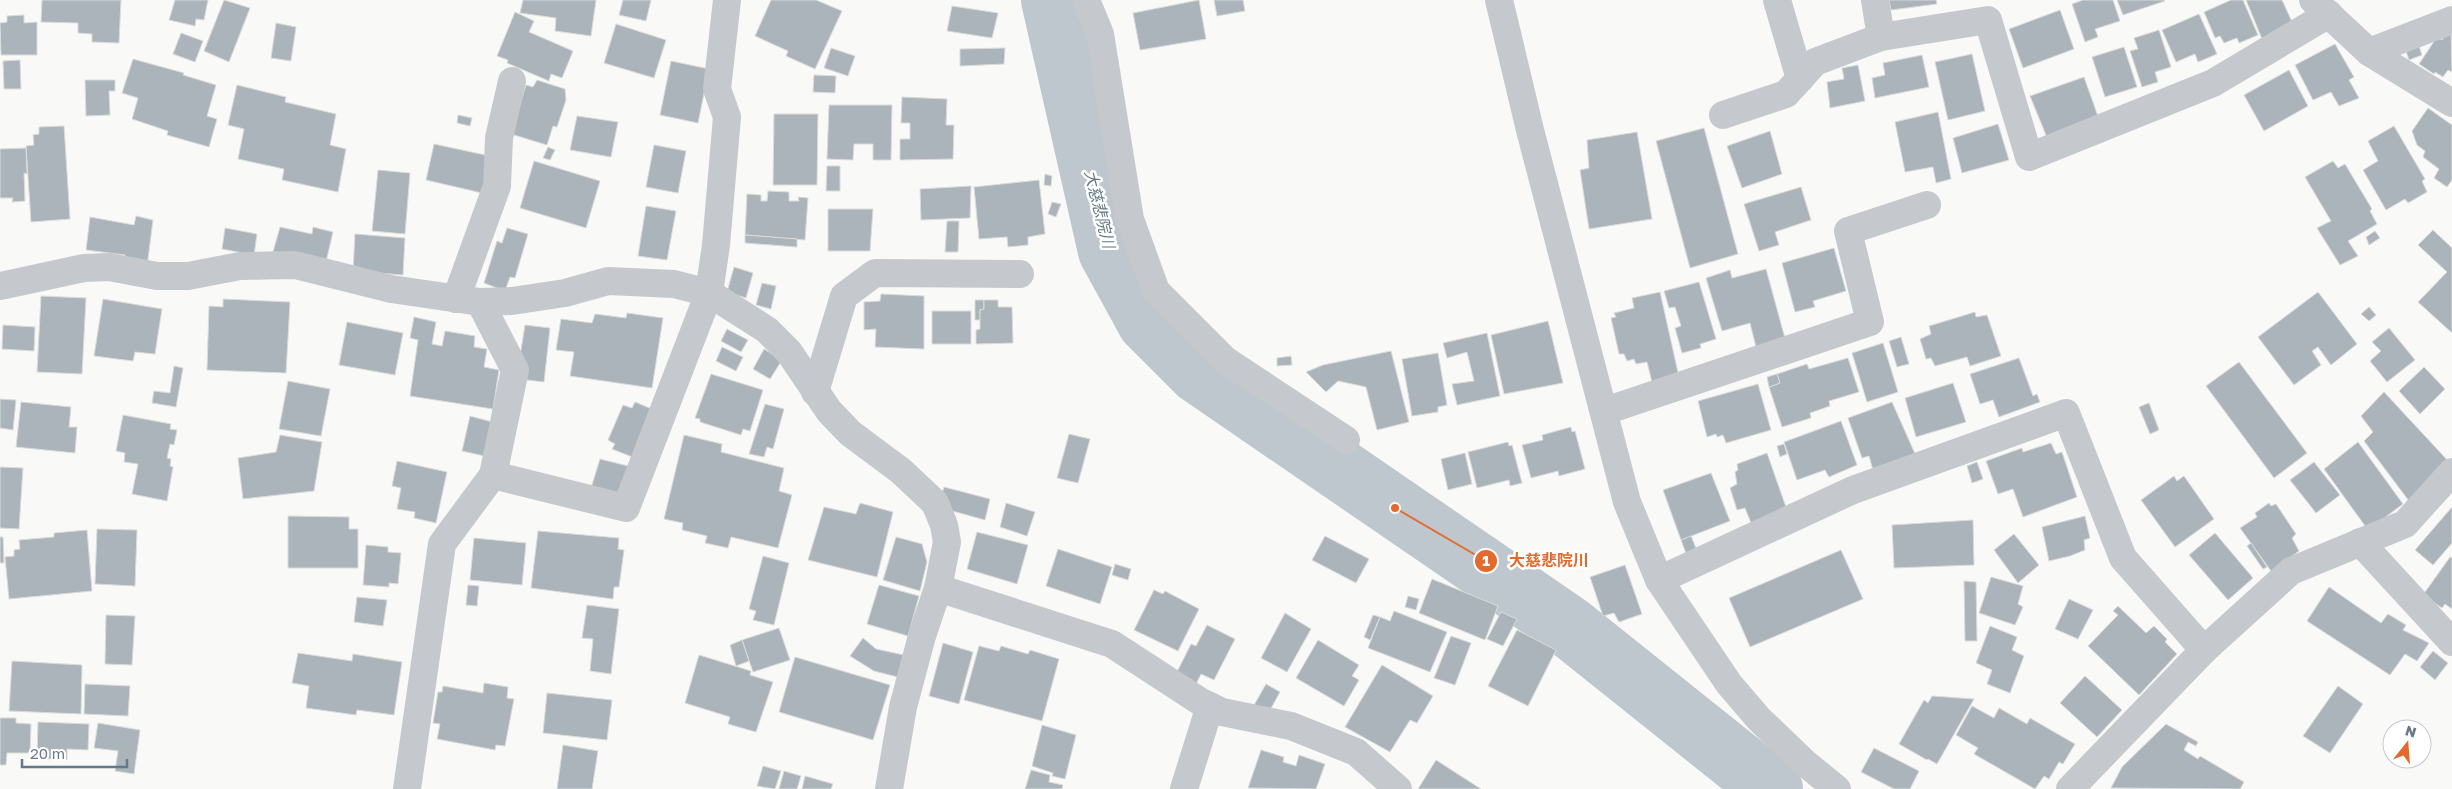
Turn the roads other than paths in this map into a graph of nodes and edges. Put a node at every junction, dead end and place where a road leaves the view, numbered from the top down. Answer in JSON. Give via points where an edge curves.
{"nodes":[{"id":1,"x":727,"y":0,"type":"edge"},
{"id":2,"x":1086,"y":0,"type":"edge"},
{"id":3,"x":1499,"y":0,"type":"edge"},
{"id":4,"x":1777,"y":0,"type":"edge"},
{"id":5,"x":1875,"y":0,"type":"edge"},
{"id":6,"x":2321,"y":7,"type":"edge"},
{"id":7,"x":2452,"y":20,"type":"edge"},
{"id":8,"x":1881,"y":37,"type":"junction"},
{"id":9,"x":2369,"y":52,"type":"junction"},
{"id":10,"x":1800,"y":79,"type":"junction"},
{"id":11,"x":512,"y":80,"type":"dead end"},
{"id":12,"x":2452,"y":103,"type":"edge"},
{"id":13,"x":1723,"y":115,"type":"dead end"},
{"id":14,"x":1927,"y":205,"type":"dead end"},
{"id":15,"x":1020,"y":274,"type":"dead end"},
{"id":16,"x":0,"y":286,"type":"edge"},
{"id":17,"x":709,"y":293,"type":"junction"},
{"id":18,"x":468,"y":301,"type":"junction"},
{"id":19,"x":816,"y":392,"type":"junction"},
{"id":20,"x":1605,"y":411,"type":"junction"},
{"id":21,"x":1346,"y":440,"type":"dead end"},
{"id":22,"x":2452,"y":472,"type":"edge"},
{"id":23,"x":493,"y":475,"type":"junction"},
{"id":24,"x":2360,"y":542,"type":"junction"},
{"id":25,"x":1660,"y":580,"type":"junction"},
{"id":26,"x":938,"y":588,"type":"junction"},
{"id":27,"x":2452,"y":642,"type":"edge"},
{"id":28,"x":2204,"y":650,"type":"junction"},
{"id":29,"x":1210,"y":706,"type":"junction"},
{"id":30,"x":407,"y":789,"type":"edge"},
{"id":31,"x":889,"y":789,"type":"edge"},
{"id":32,"x":1184,"y":789,"type":"edge"},
{"id":33,"x":1398,"y":789,"type":"edge"},
{"id":34,"x":1837,"y":789,"type":"edge"},
{"id":35,"x":2070,"y":789,"type":"edge"}],
"edges":[{"from":1,"to":17,"type":"street","via":[[717,89],[727,117]]},
{"from":2,"to":21,"type":"street","via":[[1100,34],[1130,220],[1156,291],[1226,360]]},
{"from":3,"to":20,"type":"street"},
{"from":4,"to":10,"type":"street"},
{"from":5,"to":8,"type":"street"},
{"from":6,"to":8,"type":"street","via":[[2213,84],[2029,157],[1988,20]]},
{"from":6,"to":9,"type":"street"},
{"from":7,"to":9,"type":"street"},
{"from":8,"to":10,"type":"street","via":[[1815,62]]},
{"from":9,"to":12,"type":"street"},
{"from":10,"to":13,"type":"street","via":[[1786,94]]},
{"from":11,"to":18,"type":"street","via":[[499,138],[497,186]]},
{"from":14,"to":20,"type":"street","via":[[1848,232],[1870,322]]},
{"from":15,"to":19,"type":"street","via":[[874,273],[844,296]]},
{"from":16,"to":18,"type":"street","via":[[84,268],[109,267],[157,276],[180,276],[240,266],[295,265],[391,288]]},
{"from":17,"to":18,"type":"street","via":[[674,284],[608,281],[565,293],[512,301]]},
{"from":17,"to":19,"type":"street","via":[[767,330],[789,352]]},
{"from":17,"to":23,"type":"street","via":[[626,508]]},
{"from":18,"to":23,"type":"street","via":[[514,370]]},
{"from":19,"to":26,"type":"street","via":[[850,433],[901,471],[935,503],[948,542]]},
{"from":20,"to":25,"type":"street","via":[[1627,502]]},
{"from":22,"to":24,"type":"street","via":[[2405,524]]},
{"from":23,"to":30,"type":"street","via":[[442,544]]},
{"from":24,"to":27,"type":"street"},
{"from":24,"to":28,"type":"street","via":[[2291,571]]},
{"from":25,"to":28,"type":"street","via":[[1853,490],[2066,413],[2123,558]]},
{"from":25,"to":34,"type":"street","via":[[1729,684],[1805,764]]},
{"from":26,"to":29,"type":"street","via":[[1112,644]]},
{"from":26,"to":31,"type":"street","via":[[903,708]]},
{"from":28,"to":35,"type":"street"},
{"from":29,"to":32,"type":"street"},
{"from":29,"to":33,"type":"street","via":[[1222,712],[1291,726],[1356,752]]}]}
